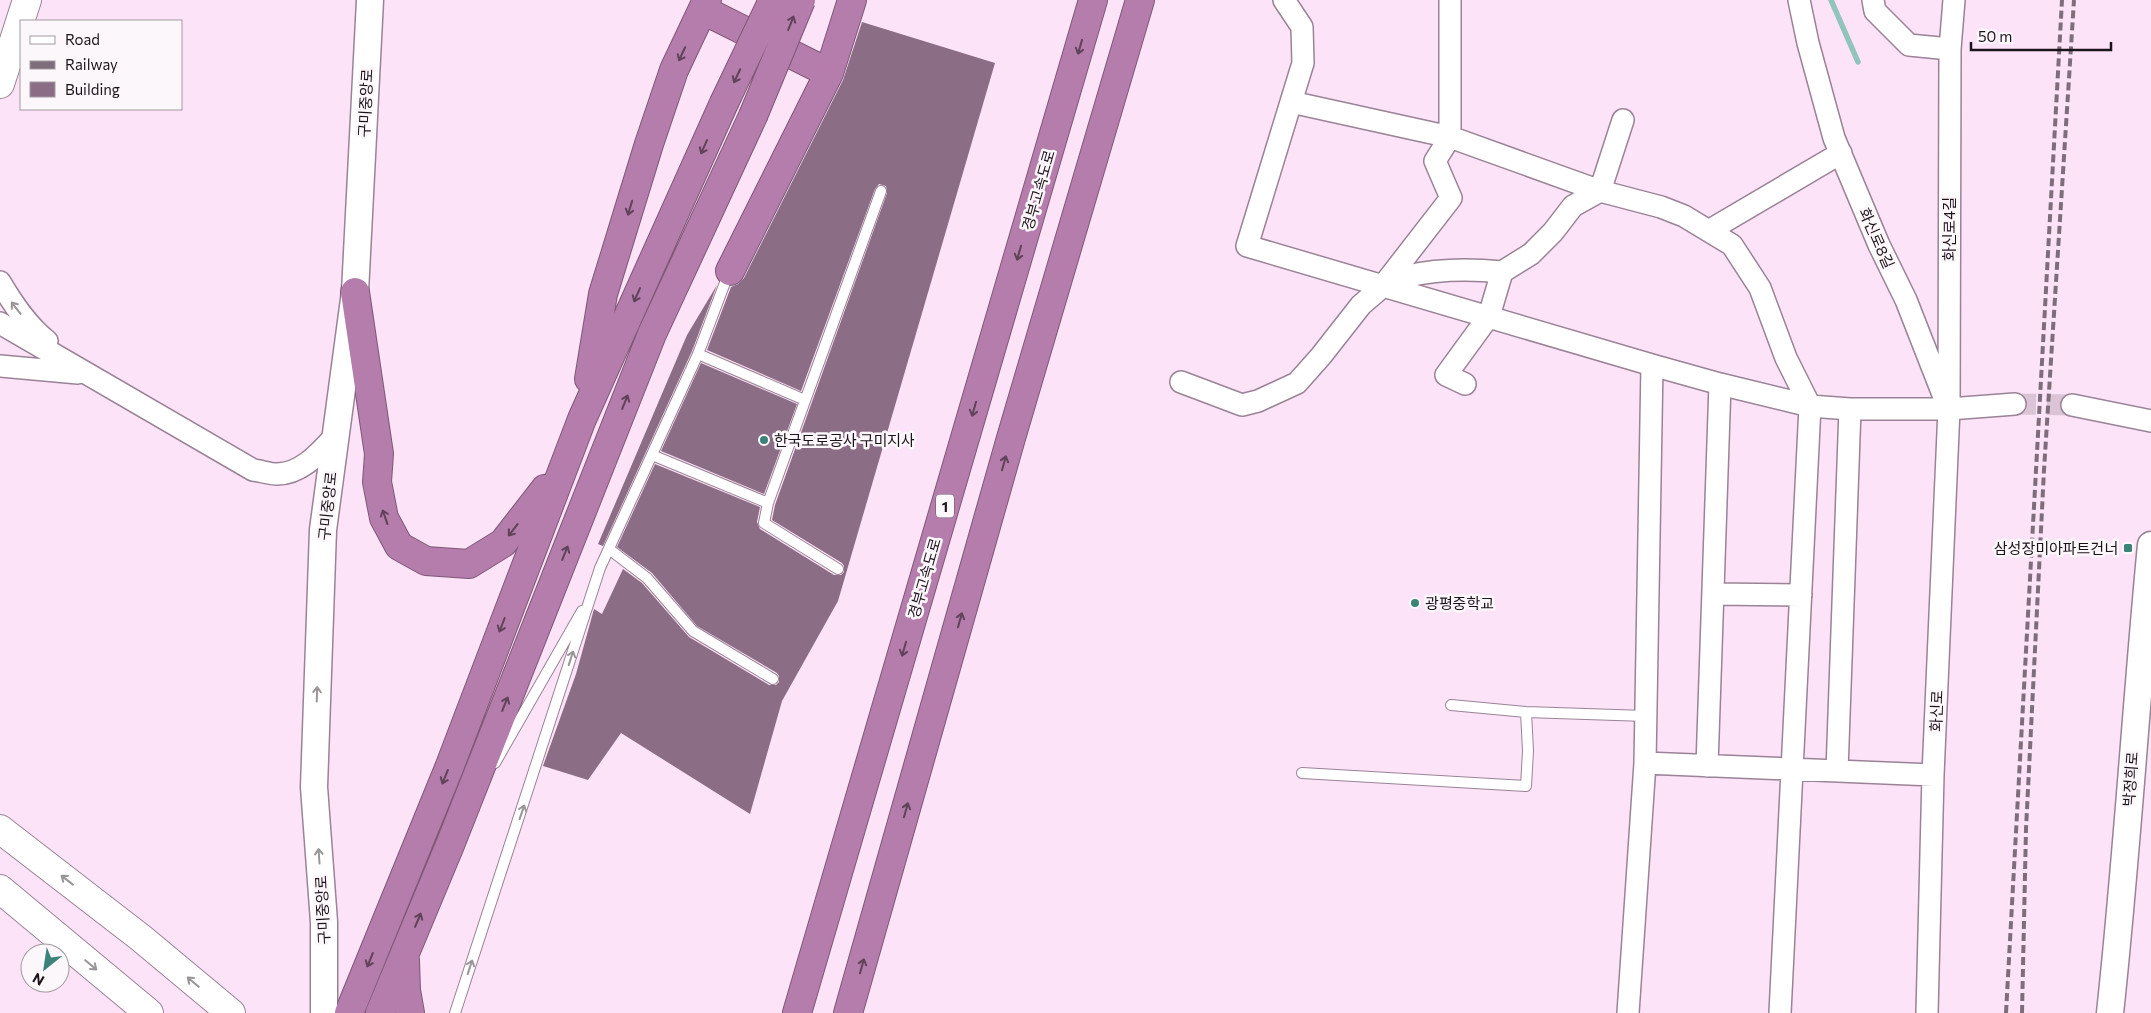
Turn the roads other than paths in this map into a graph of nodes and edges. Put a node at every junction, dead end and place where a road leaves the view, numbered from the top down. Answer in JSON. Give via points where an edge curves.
{"nodes":[{"id":1,"x":27,"y":0,"type":"edge"},
{"id":2,"x":370,"y":0,"type":"edge"},
{"id":3,"x":773,"y":0,"type":"edge"},
{"id":4,"x":801,"y":0,"type":"edge"},
{"id":5,"x":852,"y":0,"type":"edge"},
{"id":6,"x":1093,"y":0,"type":"edge"},
{"id":7,"x":1140,"y":0,"type":"edge"},
{"id":8,"x":1284,"y":0,"type":"edge"},
{"id":9,"x":1450,"y":0,"type":"edge"},
{"id":10,"x":1799,"y":0,"type":"edge"},
{"id":11,"x":1873,"y":0,"type":"edge"},
{"id":12,"x":1954,"y":0,"type":"edge"},
{"id":13,"x":705,"y":5,"type":"edge"},
{"id":14,"x":21,"y":20,"type":"edge"},
{"id":15,"x":20,"y":22,"type":"edge"},
{"id":16,"x":1950,"y":48,"type":"junction"},
{"id":17,"x":829,"y":73,"type":"junction"},
{"id":18,"x":0,"y":84,"type":"edge"},
{"id":19,"x":1291,"y":102,"type":"junction"},
{"id":20,"x":1623,"y":120,"type":"dead end"},
{"id":21,"x":1450,"y":137,"type":"junction"},
{"id":22,"x":1841,"y":153,"type":"junction"},
{"id":23,"x":881,"y":191,"type":"dead end"},
{"id":24,"x":1600,"y":191,"type":"junction"},
{"id":25,"x":1710,"y":230,"type":"junction"},
{"id":26,"x":730,"y":271,"type":"joint"},
{"id":27,"x":1502,"y":272,"type":"junction"},
{"id":28,"x":0,"y":282,"type":"edge"},
{"id":29,"x":1382,"y":287,"type":"junction"},
{"id":30,"x":355,"y":292,"type":"junction"},
{"id":31,"x":1488,"y":316,"type":"junction"},
{"id":32,"x":0,"y":323,"type":"edge"},
{"id":33,"x":698,"y":354,"type":"junction"},
{"id":34,"x":1652,"y":365,"type":"junction"},
{"id":35,"x":0,"y":366,"type":"edge"},
{"id":36,"x":90,"y":375,"type":"junction"},
{"id":37,"x":1181,"y":382,"type":"dead end"},
{"id":38,"x":1465,"y":384,"type":"dead end"},
{"id":39,"x":1720,"y":384,"type":"junction"},
{"id":40,"x":805,"y":400,"type":"junction"},
{"id":41,"x":2015,"y":404,"type":"tunnel mouth"},
{"id":42,"x":2072,"y":405,"type":"tunnel mouth"},
{"id":43,"x":1810,"y":406,"type":"junction"},
{"id":44,"x":1850,"y":409,"type":"junction"},
{"id":45,"x":1948,"y":409,"type":"junction"},
{"id":46,"x":582,"y":419,"type":"junction"},
{"id":47,"x":2151,"y":422,"type":"edge"},
{"id":48,"x":336,"y":436,"type":"junction"},
{"id":49,"x":652,"y":455,"type":"junction"},
{"id":50,"x":564,"y":464,"type":"junction"},
{"id":51,"x":768,"y":503,"type":"junction"},
{"id":52,"x":2151,"y":545,"type":"edge"},
{"id":53,"x":609,"y":549,"type":"junction"},
{"id":54,"x":838,"y":569,"type":"dead end"},
{"id":55,"x":1714,"y":594,"type":"junction"},
{"id":56,"x":592,"y":595,"type":"junction"},
{"id":57,"x":1801,"y":595,"type":"junction"},
{"id":58,"x":773,"y":679,"type":"dead end"},
{"id":59,"x":1451,"y":705,"type":"dead end"},
{"id":60,"x":1526,"y":712,"type":"junction"},
{"id":61,"x":1646,"y":716,"type":"junction"},
{"id":62,"x":1645,"y":763,"type":"junction"},
{"id":63,"x":1707,"y":766,"type":"junction"},
{"id":64,"x":1792,"y":770,"type":"junction"},
{"id":65,"x":1837,"y":771,"type":"junction"},
{"id":66,"x":1302,"y":773,"type":"dead end"},
{"id":67,"x":1933,"y":775,"type":"junction"},
{"id":68,"x":0,"y":829,"type":"edge"},
{"id":69,"x":450,"y":845,"type":"junction"},
{"id":70,"x":0,"y":889,"type":"edge"},
{"id":71,"x":324,"y":922,"type":"junction"},
{"id":72,"x":404,"y":954,"type":"junction"},
{"id":73,"x":149,"y":1013,"type":"edge"},
{"id":74,"x":231,"y":1013,"type":"edge"},
{"id":75,"x":324,"y":1013,"type":"edge"},
{"id":76,"x":341,"y":1013,"type":"edge"},
{"id":77,"x":349,"y":1013,"type":"edge"},
{"id":78,"x":380,"y":1013,"type":"edge"},
{"id":79,"x":410,"y":1013,"type":"edge"},
{"id":80,"x":455,"y":1013,"type":"edge"},
{"id":81,"x":798,"y":1013,"type":"edge"},
{"id":82,"x":848,"y":1013,"type":"edge"},
{"id":83,"x":1628,"y":1013,"type":"edge"},
{"id":84,"x":1780,"y":1013,"type":"edge"},
{"id":85,"x":1927,"y":1013,"type":"edge"},
{"id":86,"x":2110,"y":1013,"type":"edge"}],
"edges":[{"from":1,"to":14,"type":"main road"},
{"from":2,"to":30,"type":"street","name":"구미중앙로"},
{"from":3,"to":46,"type":"highway","one_way":true,"bridge":true},
{"from":69,"to":4,"type":"highway","one_way":true,"bridge":true,"via":[[652,334],[753,116]]},
{"from":5,"to":17,"type":"highway"},
{"from":6,"to":81,"type":"highway","name":"경부고속도로","number":"1","one_way":true},
{"from":82,"to":7,"type":"highway","one_way":true},
{"from":8,"to":19,"type":"street","via":[[1302,27],[1303,63]]},
{"from":9,"to":21,"type":"street"},
{"from":10,"to":22,"type":"street","name":"화신로8길","via":[[1834,138]]},
{"from":11,"to":16,"type":"street","via":[[1875,10],[1909,45]]},
{"from":12,"to":16,"type":"street","name":"화신로4길"},
{"from":13,"to":17,"type":"highway"},
{"from":13,"to":46,"type":"highway","one_way":true,"via":[[674,70],[603,294]]},
{"from":15,"to":18,"type":"main road"},
{"from":16,"to":45,"type":"street","name":"화신로4길"},
{"from":17,"to":26,"type":"highway"},
{"from":19,"to":21,"type":"street"},
{"from":19,"to":29,"type":"street","via":[[1247,246]]},
{"from":20,"to":24,"type":"street"},
{"from":21,"to":24,"type":"street"},
{"from":21,"to":29,"type":"street","via":[[1435,161],[1451,198]]},
{"from":22,"to":25,"type":"street"},
{"from":22,"to":45,"type":"street","name":"화신로8길","via":[[1878,245],[1906,300]]},
{"from":23,"to":40,"type":"lane"},
{"from":24,"to":25,"type":"street","via":[[1660,207]]},
{"from":24,"to":27,"type":"street","via":[[1574,206],[1531,254]]},
{"from":25,"to":43,"type":"street","via":[[1732,244],[1760,288],[1786,358]]},
{"from":26,"to":33,"type":"lane"},
{"from":27,"to":29,"type":"street","via":[[1477,270],[1422,274],[1407,276]]},
{"from":27,"to":31,"type":"street"},
{"from":36,"to":28,"type":"street","one_way":true,"via":[[34,330],[11,302]]},
{"from":29,"to":31,"type":"street"},
{"from":29,"to":37,"type":"street","via":[[1361,305],[1297,384],[1242,405]]},
{"from":30,"to":48,"type":"street","name":"구미중앙로"},
{"from":50,"to":30,"type":"highway","one_way":true,"via":[[503,543],[469,564],[426,561],[399,546],[384,518],[377,482],[379,454]]},
{"from":31,"to":34,"type":"street"},
{"from":31,"to":38,"type":"street","via":[[1446,375]]},
{"from":32,"to":36,"type":"street"},
{"from":33,"to":40,"type":"lane"},
{"from":33,"to":49,"type":"lane"},
{"from":34,"to":39,"type":"street"},
{"from":34,"to":61,"type":"street"},
{"from":35,"to":36,"type":"street"},
{"from":36,"to":48,"type":"street","via":[[254,470],[277,474],[294,470],[315,459]]},
{"from":39,"to":43,"type":"street"},
{"from":39,"to":55,"type":"street"},
{"from":40,"to":51,"type":"lane"},
{"from":41,"to":45,"type":"street"},
{"from":42,"to":47,"type":"street"},
{"from":43,"to":44,"type":"street"},
{"from":43,"to":57,"type":"street"},
{"from":44,"to":45,"type":"street"},
{"from":44,"to":65,"type":"street"},
{"from":45,"to":67,"type":"street","name":"화신로"},
{"from":46,"to":50,"type":"highway"},
{"from":71,"to":48,"type":"street","name":"구미중앙로","one_way":true,"via":[[314,787],[323,530]]},
{"from":49,"to":51,"type":"lane"},
{"from":49,"to":53,"type":"lane"},
{"from":50,"to":77,"type":"highway","one_way":true,"via":[[449,768]]},
{"from":51,"to":54,"type":"lane","via":[[764,523]]},
{"from":52,"to":86,"type":"street","name":"박정희로"},
{"from":53,"to":56,"type":"lane"},
{"from":53,"to":58,"type":"lane","via":[[647,578],[693,631]]},
{"from":55,"to":57,"type":"street"},
{"from":55,"to":63,"type":"street"},
{"from":56,"to":69,"type":"lane"},
{"from":80,"to":56,"type":"lane","one_way":true},
{"from":57,"to":64,"type":"street"},
{"from":59,"to":60,"type":"lane"},
{"from":60,"to":61,"type":"lane"},
{"from":60,"to":66,"type":"lane","via":[[1526,786]]},
{"from":61,"to":62,"type":"street"},
{"from":62,"to":63,"type":"street"},
{"from":62,"to":83,"type":"street"},
{"from":63,"to":64,"type":"street"},
{"from":64,"to":65,"type":"street"},
{"from":64,"to":84,"type":"street"},
{"from":65,"to":67,"type":"street"},
{"from":67,"to":85,"type":"street","name":"화신로"},
{"from":74,"to":68,"type":"main road","one_way":true,"via":[[141,938]]},
{"from":72,"to":69,"type":"highway","one_way":true},
{"from":70,"to":73,"type":"main road","one_way":true},
{"from":71,"to":75,"type":"street","name":"구미중앙로"},
{"from":71,"to":76,"type":"street"},
{"from":72,"to":78,"type":"highway"},
{"from":72,"to":79,"type":"highway"}]}
